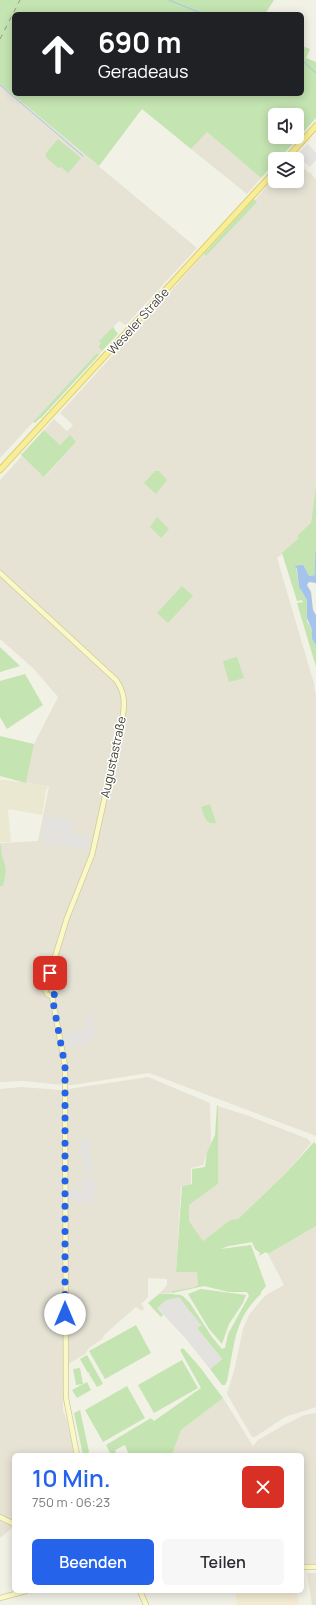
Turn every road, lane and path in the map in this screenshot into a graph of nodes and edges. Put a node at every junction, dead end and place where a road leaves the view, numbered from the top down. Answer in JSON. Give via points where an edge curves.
{"nodes":[{"id":1,"x":316,"y":126,"type":"edge"},
{"id":2,"x":292,"y":152,"type":"edge"},
{"id":3,"x":268,"y":179,"type":"edge"},
{"id":4,"x":0,"y":470,"type":"edge"},
{"id":5,"x":0,"y":573,"type":"edge"},
{"id":6,"x":50,"y":985,"type":"junction"},
{"id":7,"x":52,"y":996,"type":"junction"},
{"id":8,"x":77,"y":1453,"type":"edge"},
{"id":9,"x":0,"y":1517,"type":"edge"},
{"id":10,"x":12,"y":1523,"type":"edge"},
{"id":11,"x":304,"y":1567,"type":"edge"},
{"id":12,"x":316,"y":1567,"type":"edge"},
{"id":13,"x":19,"y":1593,"type":"edge"},
{"id":14,"x":141,"y":1593,"type":"edge"},
{"id":15,"x":0,"y":1598,"type":"edge"},
{"id":16,"x":146,"y":1605,"type":"edge"}],
"edges":[{"from":1,"to":2,"type":"main road"},
{"from":3,"to":4,"type":"main road","name":"Weseler Straße"},
{"from":5,"to":6,"type":"main road","name":"Augustastraße","via":[[116,680],[124,700],[123,715],[92,855],[67,918],[50,973]]},
{"from":6,"to":7,"type":"main road","via":[[56,990]]},
{"from":6,"to":7,"type":"main road","via":[[45,991],[48,996]]},
{"from":7,"to":8,"type":"main road","via":[[65,1066],[66,1398]]},
{"from":9,"to":10,"type":"main road"},
{"from":11,"to":12,"type":"main road"},
{"from":13,"to":15,"type":"main road"},
{"from":14,"to":16,"type":"main road"}]}
